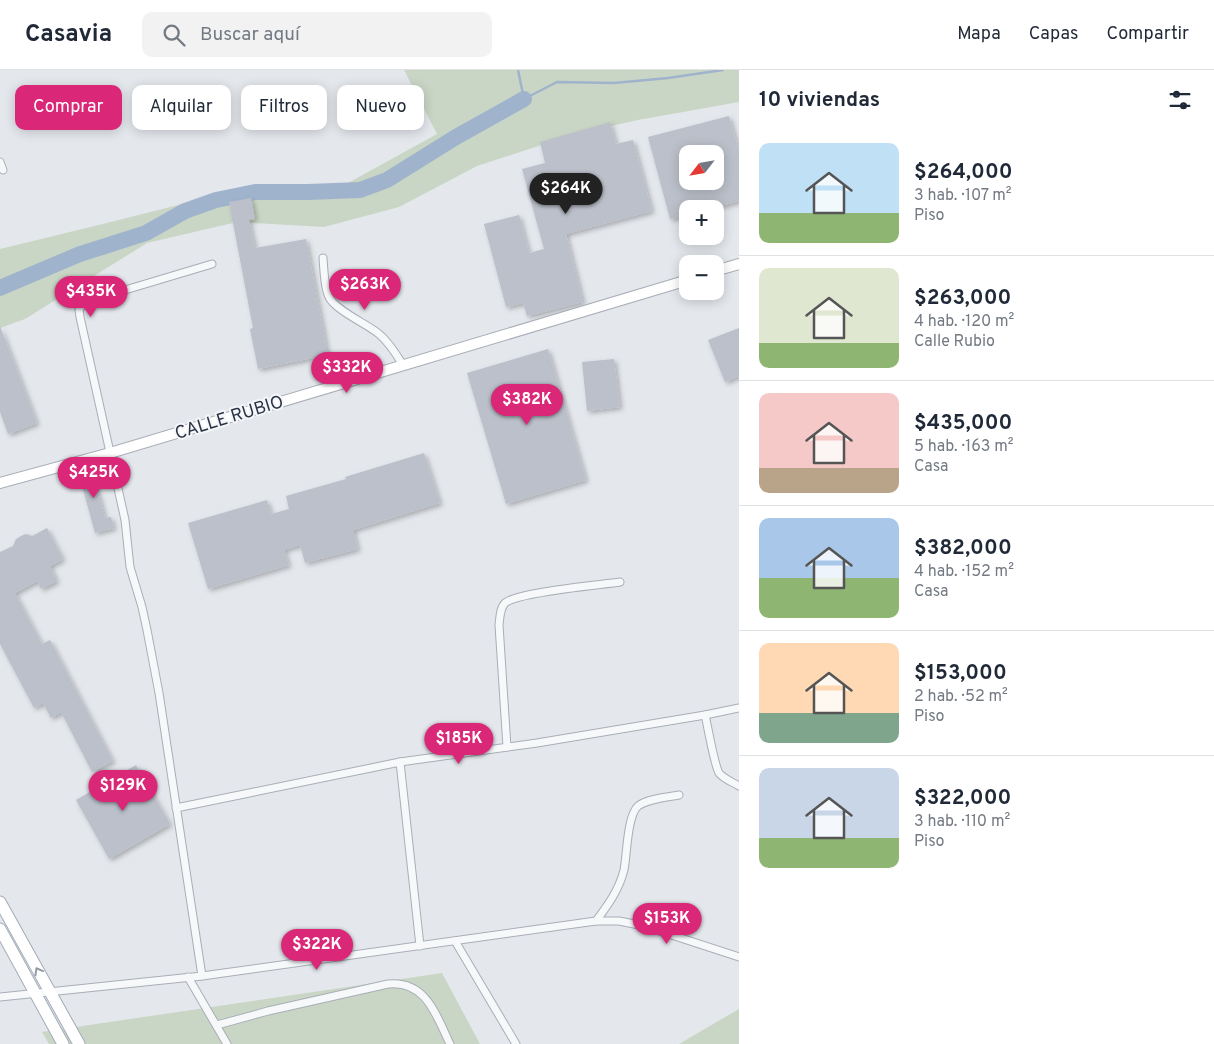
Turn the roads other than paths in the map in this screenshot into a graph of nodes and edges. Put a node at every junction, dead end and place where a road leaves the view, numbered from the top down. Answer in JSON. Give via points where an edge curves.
{"nodes":[{"id":1,"x":0,"y":162,"type":"edge"},
{"id":2,"x":3,"y":170,"type":"dead end"},
{"id":3,"x":323,"y":258,"type":"dead end"},
{"id":4,"x":212,"y":264,"type":"dead end"},
{"id":5,"x":739,"y":264,"type":"edge"},
{"id":6,"x":724,"y":269,"type":"edge"},
{"id":7,"x":679,"y":283,"type":"edge"},
{"id":8,"x":403,"y":365,"type":"junction"},
{"id":9,"x":110,"y":452,"type":"junction"},
{"id":10,"x":0,"y":483,"type":"edge"},
{"id":11,"x":620,"y":582,"type":"dead end"},
{"id":12,"x":739,"y":708,"type":"edge"},
{"id":13,"x":705,"y":715,"type":"junction"},
{"id":14,"x":507,"y":747,"type":"junction"},
{"id":15,"x":400,"y":762,"type":"junction"},
{"id":16,"x":739,"y":786,"type":"edge"},
{"id":17,"x":679,"y":795,"type":"dead end"},
{"id":18,"x":176,"y":808,"type":"junction"},
{"id":19,"x":0,"y":902,"type":"edge"},
{"id":20,"x":596,"y":921,"type":"junction"},
{"id":21,"x":0,"y":929,"type":"edge"},
{"id":22,"x":455,"y":941,"type":"junction"},
{"id":23,"x":420,"y":946,"type":"junction"},
{"id":24,"x":739,"y":957,"type":"edge"},
{"id":25,"x":202,"y":976,"type":"junction"},
{"id":26,"x":188,"y":977,"type":"junction"},
{"id":27,"x":50,"y":992,"type":"junction"},
{"id":28,"x":36,"y":993,"type":"junction"},
{"id":29,"x":0,"y":997,"type":"edge"},
{"id":30,"x":217,"y":1025,"type":"junction"},
{"id":31,"x":63,"y":1044,"type":"edge"},
{"id":32,"x":79,"y":1044,"type":"edge"},
{"id":33,"x":227,"y":1044,"type":"edge"},
{"id":34,"x":450,"y":1044,"type":"edge"},
{"id":35,"x":516,"y":1044,"type":"edge"}],
"edges":[{"from":1,"to":2,"type":"street"},
{"from":3,"to":8,"type":"street","via":[[329,299],[381,335]]},
{"from":4,"to":9,"type":"street","via":[[85,302],[82,306],[80,317]]},
{"from":5,"to":6,"type":"street"},
{"from":7,"to":8,"type":"street","name":"CALLE RUBIO"},
{"from":8,"to":9,"type":"street","name":"CALLE RUBIO"},
{"from":9,"to":10,"type":"street","name":"CALLE RUBIO"},
{"from":9,"to":18,"type":"street","via":[[126,520],[130,567],[147,630]]},
{"from":11,"to":14,"type":"street","via":[[543,592],[511,599],[504,604],[499,625]]},
{"from":12,"to":13,"type":"street"},
{"from":13,"to":14,"type":"street"},
{"from":13,"to":16,"type":"street","via":[[719,772]]},
{"from":14,"to":15,"type":"street"},
{"from":15,"to":18,"type":"street"},
{"from":15,"to":23,"type":"street"},
{"from":17,"to":20,"type":"street","via":[[647,802],[634,811],[624,871],[616,892]]},
{"from":18,"to":25,"type":"street"},
{"from":27,"to":19,"type":"main road","one_way":true},
{"from":20,"to":22,"type":"street"},
{"from":20,"to":24,"type":"street","via":[[644,926]]},
{"from":21,"to":28,"type":"main road"},
{"from":22,"to":23,"type":"street"},
{"from":22,"to":35,"type":"street"},
{"from":23,"to":25,"type":"street"},
{"from":25,"to":26,"type":"street"},
{"from":26,"to":27,"type":"street"},
{"from":26,"to":30,"type":"street"},
{"from":27,"to":28,"type":"street"},
{"from":27,"to":32,"type":"main road"},
{"from":28,"to":29,"type":"street"},
{"from":28,"to":31,"type":"main road"},
{"from":30,"to":33,"type":"street"},
{"from":30,"to":34,"type":"street","via":[[396,983],[422,994],[435,1012]]}]}
